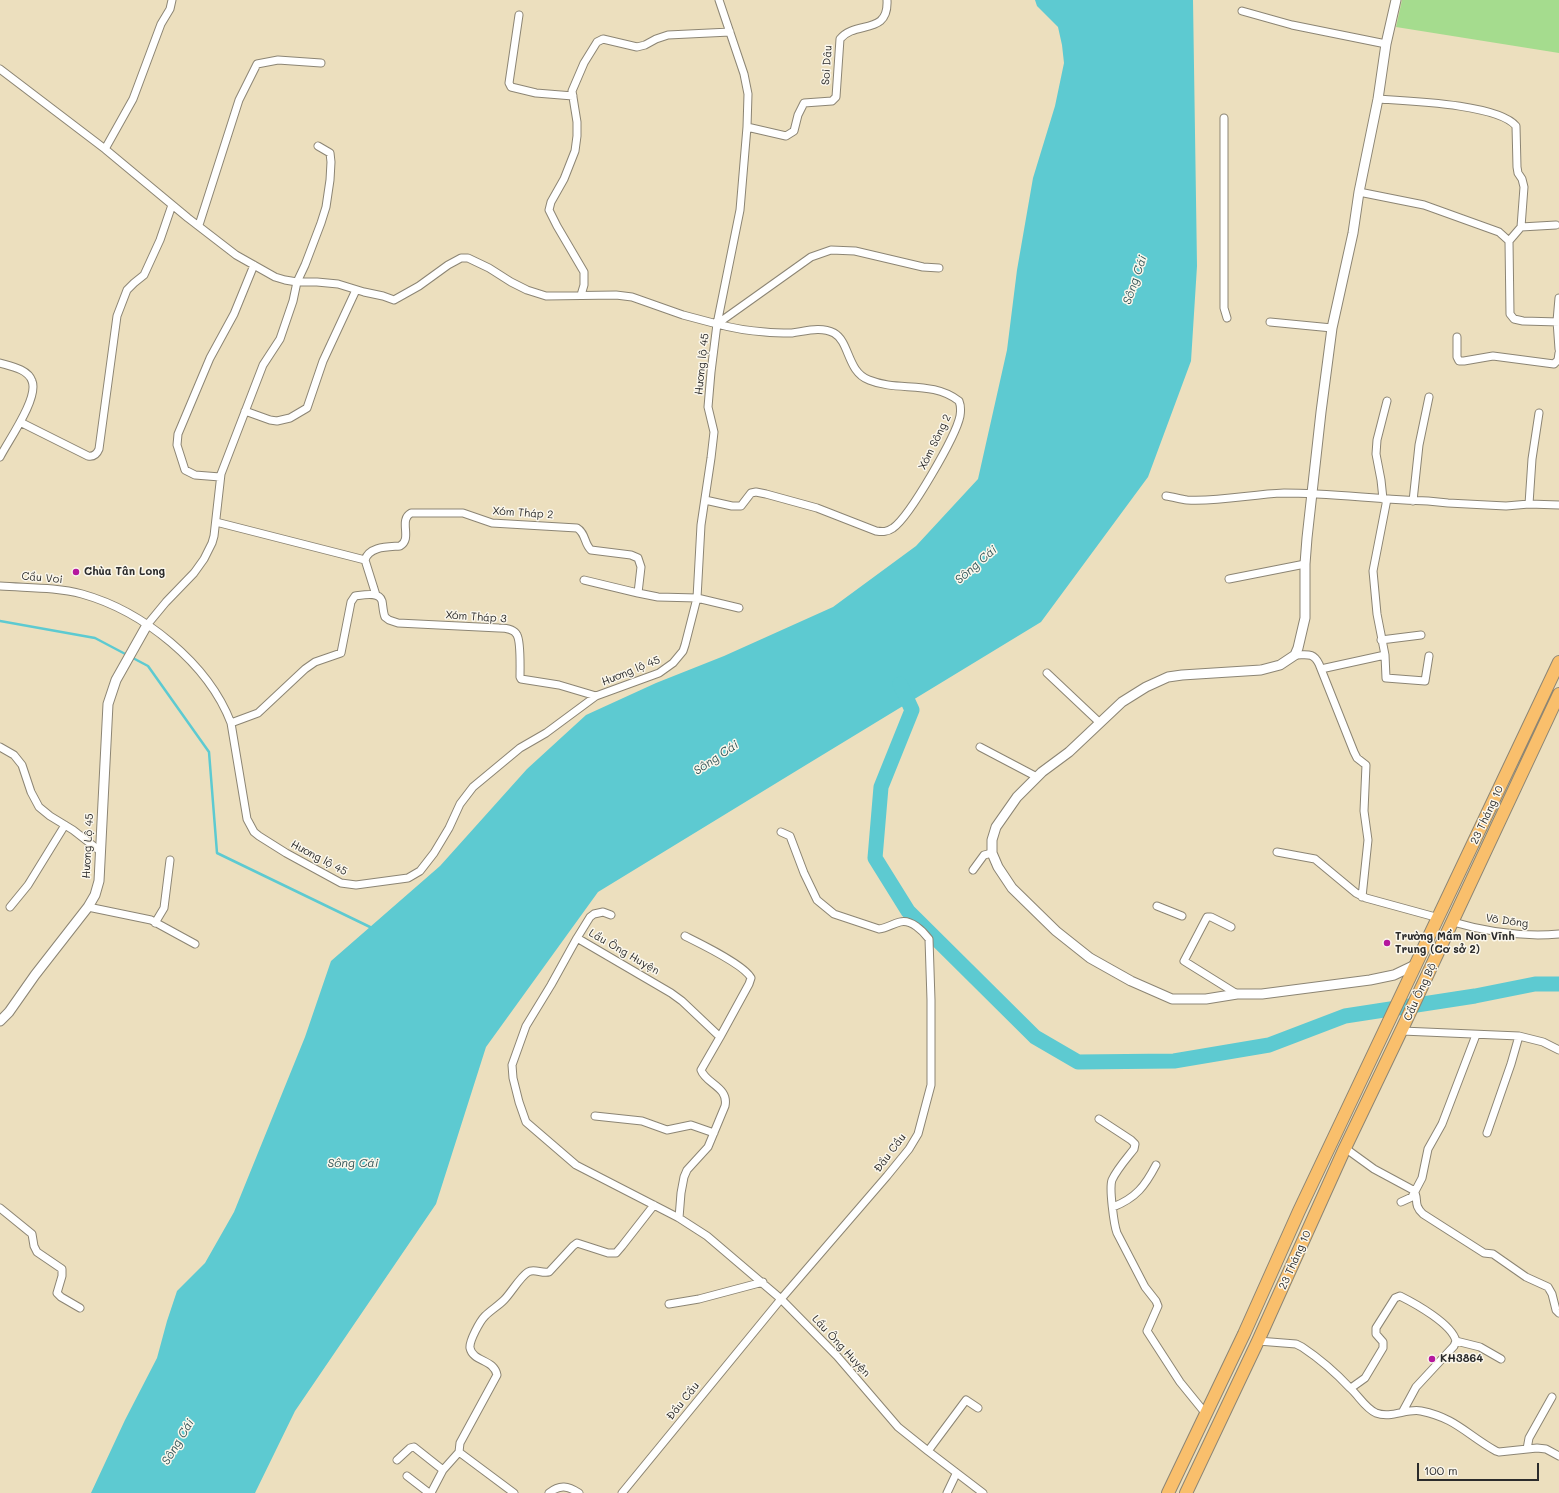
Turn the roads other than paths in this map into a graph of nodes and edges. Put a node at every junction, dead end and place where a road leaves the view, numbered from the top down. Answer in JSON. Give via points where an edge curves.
{"nodes":[{"id":1,"x":172,"y":0,"type":"edge"},
{"id":2,"x":719,"y":0,"type":"edge"},
{"id":3,"x":887,"y":0,"type":"edge"},
{"id":4,"x":1396,"y":0,"type":"edge"},
{"id":5,"x":1242,"y":11,"type":"dead end"},
{"id":6,"x":519,"y":15,"type":"dead end"},
{"id":7,"x":730,"y":32,"type":"junction"},
{"id":8,"x":1386,"y":44,"type":"junction"},
{"id":9,"x":321,"y":63,"type":"dead end"},
{"id":10,"x":0,"y":69,"type":"edge"},
{"id":11,"x":573,"y":96,"type":"junction"},
{"id":12,"x":1378,"y":99,"type":"junction"},
{"id":13,"x":1224,"y":118,"type":"dead end"},
{"id":14,"x":747,"y":127,"type":"junction"},
{"id":15,"x":318,"y":146,"type":"dead end"},
{"id":16,"x":105,"y":149,"type":"junction"},
{"id":17,"x":1359,"y":192,"type":"junction"},
{"id":18,"x":172,"y":205,"type":"junction"},
{"id":19,"x":199,"y":225,"type":"junction"},
{"id":20,"x":1556,"y":225,"type":"dead end"},
{"id":21,"x":1521,"y":227,"type":"junction"},
{"id":22,"x":1509,"y":241,"type":"junction"},
{"id":23,"x":254,"y":265,"type":"junction"},
{"id":24,"x":939,"y":268,"type":"dead end"},
{"id":25,"x":297,"y":282,"type":"junction"},
{"id":26,"x":356,"y":290,"type":"junction"},
{"id":27,"x":581,"y":295,"type":"junction"},
{"id":28,"x":1559,"y":298,"type":"edge"},
{"id":29,"x":1227,"y":318,"type":"dead end"},
{"id":30,"x":1270,"y":322,"type":"dead end"},
{"id":31,"x":1558,"y":322,"type":"edge"},
{"id":32,"x":717,"y":324,"type":"junction"},
{"id":33,"x":1332,"y":328,"type":"junction"},
{"id":34,"x":1457,"y":337,"type":"dead end"},
{"id":35,"x":1559,"y":349,"type":"edge"},
{"id":36,"x":1559,"y":353,"type":"edge"},
{"id":37,"x":0,"y":363,"type":"edge"},
{"id":38,"x":1429,"y":397,"type":"dead end"},
{"id":39,"x":1387,"y":401,"type":"dead end"},
{"id":40,"x":245,"y":411,"type":"junction"},
{"id":41,"x":1539,"y":413,"type":"dead end"},
{"id":42,"x":20,"y":422,"type":"junction"},
{"id":43,"x":0,"y":457,"type":"edge"},
{"id":44,"x":220,"y":477,"type":"junction"},
{"id":45,"x":1312,"y":494,"type":"junction"},
{"id":46,"x":1166,"y":496,"type":"dead end"},
{"id":47,"x":1385,"y":499,"type":"junction"},
{"id":48,"x":705,"y":500,"type":"junction"},
{"id":49,"x":1414,"y":500,"type":"junction"},
{"id":50,"x":1529,"y":504,"type":"junction"},
{"id":51,"x":1559,"y":505,"type":"edge"},
{"id":52,"x":216,"y":522,"type":"junction"},
{"id":53,"x":365,"y":560,"type":"junction"},
{"id":54,"x":1305,"y":564,"type":"junction"},
{"id":55,"x":1229,"y":579,"type":"dead end"},
{"id":56,"x":584,"y":580,"type":"dead end"},
{"id":57,"x":0,"y":586,"type":"edge"},
{"id":58,"x":638,"y":593,"type":"junction"},
{"id":59,"x":376,"y":594,"type":"junction"},
{"id":60,"x":697,"y":598,"type":"junction"},
{"id":61,"x":740,"y":608,"type":"dead end"},
{"id":62,"x":147,"y":625,"type":"junction"},
{"id":63,"x":1421,"y":635,"type":"dead end"},
{"id":64,"x":1381,"y":640,"type":"junction"},
{"id":65,"x":1295,"y":655,"type":"junction"},
{"id":66,"x":1385,"y":655,"type":"junction"},
{"id":67,"x":1429,"y":656,"type":"dead end"},
{"id":68,"x":1559,"y":662,"type":"edge"},
{"id":69,"x":1321,"y":669,"type":"junction"},
{"id":70,"x":1047,"y":673,"type":"dead end"},
{"id":71,"x":1559,"y":694,"type":"edge"},
{"id":72,"x":596,"y":696,"type":"junction"},
{"id":73,"x":1555,"y":713,"type":"edge"},
{"id":74,"x":231,"y":723,"type":"junction"},
{"id":75,"x":1100,"y":723,"type":"junction"},
{"id":76,"x":0,"y":747,"type":"edge"},
{"id":77,"x":980,"y":747,"type":"dead end"},
{"id":78,"x":1037,"y":777,"type":"junction"},
{"id":79,"x":65,"y":825,"type":"junction"},
{"id":80,"x":781,"y":832,"type":"dead end"},
{"id":81,"x":100,"y":851,"type":"junction"},
{"id":82,"x":992,"y":852,"type":"junction"},
{"id":83,"x":1277,"y":852,"type":"dead end"},
{"id":84,"x":170,"y":860,"type":"dead end"},
{"id":85,"x":973,"y":870,"type":"dead end"},
{"id":86,"x":1362,"y":897,"type":"junction"},
{"id":87,"x":1157,"y":906,"type":"dead end"},
{"id":88,"x":10,"y":907,"type":"dead end"},
{"id":89,"x":88,"y":907,"type":"junction"},
{"id":90,"x":611,"y":915,"type":"dead end"},
{"id":91,"x":1182,"y":916,"type":"dead end"},
{"id":92,"x":1439,"y":918,"type":"junction"},
{"id":93,"x":1453,"y":922,"type":"junction"},
{"id":94,"x":155,"y":923,"type":"junction"},
{"id":95,"x":1231,"y":926,"type":"dead end"},
{"id":96,"x":1559,"y":934,"type":"edge"},
{"id":97,"x":685,"y":936,"type":"dead end"},
{"id":98,"x":577,"y":938,"type":"junction"},
{"id":99,"x":196,"y":944,"type":"dead end"},
{"id":100,"x":1436,"y":958,"type":"joint"},
{"id":101,"x":1416,"y":966,"type":"junction"},
{"id":102,"x":1237,"y":994,"type":"junction"},
{"id":103,"x":0,"y":1022,"type":"edge"},
{"id":104,"x":1402,"y":1029,"type":"junction"},
{"id":105,"x":1385,"y":1032,"type":"joint"},
{"id":106,"x":1476,"y":1035,"type":"junction"},
{"id":107,"x":1519,"y":1036,"type":"junction"},
{"id":108,"x":720,"y":1037,"type":"junction"},
{"id":109,"x":1559,"y":1050,"type":"edge"},
{"id":110,"x":596,"y":1116,"type":"dead end"},
{"id":111,"x":1099,"y":1119,"type":"dead end"},
{"id":112,"x":714,"y":1133,"type":"junction"},
{"id":113,"x":1488,"y":1133,"type":"dead end"},
{"id":114,"x":1345,"y":1148,"type":"junction"},
{"id":115,"x":1156,"y":1165,"type":"dead end"},
{"id":116,"x":1415,"y":1192,"type":"junction"},
{"id":117,"x":1401,"y":1202,"type":"dead end"},
{"id":118,"x":654,"y":1205,"type":"junction"},
{"id":119,"x":0,"y":1208,"type":"edge"},
{"id":120,"x":1113,"y":1208,"type":"junction"},
{"id":121,"x":680,"y":1218,"type":"junction"},
{"id":122,"x":763,"y":1282,"type":"junction"},
{"id":123,"x":781,"y":1299,"type":"junction"},
{"id":124,"x":669,"y":1304,"type":"dead end"},
{"id":125,"x":80,"y":1308,"type":"dead end"},
{"id":126,"x":1559,"y":1313,"type":"edge"},
{"id":127,"x":1244,"y":1334,"type":"junction"},
{"id":128,"x":1258,"y":1341,"type":"junction"},
{"id":129,"x":1456,"y":1341,"type":"junction"},
{"id":130,"x":1501,"y":1359,"type":"dead end"},
{"id":131,"x":1350,"y":1388,"type":"junction"},
{"id":132,"x":1552,"y":1397,"type":"dead end"},
{"id":133,"x":978,"y":1408,"type":"dead end"},
{"id":134,"x":1402,"y":1412,"type":"junction"},
{"id":135,"x":1206,"y":1414,"type":"junction"},
{"id":136,"x":1527,"y":1450,"type":"junction"},
{"id":137,"x":459,"y":1452,"type":"junction"},
{"id":138,"x":928,"y":1452,"type":"junction"},
{"id":139,"x":1559,"y":1456,"type":"edge"},
{"id":140,"x":397,"y":1460,"type":"dead end"},
{"id":141,"x":443,"y":1470,"type":"junction"},
{"id":142,"x":956,"y":1474,"type":"junction"},
{"id":143,"x":407,"y":1476,"type":"dead end"},
{"id":144,"x":432,"y":1493,"type":"edge"},
{"id":145,"x":514,"y":1493,"type":"edge"},
{"id":146,"x":549,"y":1493,"type":"edge"},
{"id":147,"x":579,"y":1493,"type":"edge"},
{"id":148,"x":622,"y":1493,"type":"edge"},
{"id":149,"x":947,"y":1493,"type":"edge"},
{"id":150,"x":983,"y":1493,"type":"edge"},
{"id":151,"x":1168,"y":1493,"type":"edge"},
{"id":152,"x":1186,"y":1493,"type":"edge"}],
"edges":[{"from":1,"to":16,"type":"street","via":[[133,99]]},
{"from":2,"to":7,"type":"street","name":"Hương lộ 45"},
{"from":3,"to":14,"type":"street","name":"Soi Dâu","via":[[886,16],[876,24],[844,34],[840,39],[836,97],[832,101],[804,103],[794,131],[786,136]]},
{"from":4,"to":8,"type":"street"},
{"from":5,"to":8,"type":"street","via":[[1292,25]]},
{"from":6,"to":11,"type":"street","via":[[511,87],[536,93]]},
{"from":7,"to":11,"type":"street","via":[[668,35],[637,47],[603,39],[597,42],[584,64],[572,91]]},
{"from":7,"to":14,"type":"street","name":"Hương lộ 45","via":[[747,89]]},
{"from":8,"to":12,"type":"street"},
{"from":9,"to":19,"type":"street","via":[[278,60],[257,64],[239,100]]},
{"from":10,"to":16,"type":"street"},
{"from":11,"to":27,"type":"street","via":[[577,122],[574,151],[549,210],[584,272]]},
{"from":12,"to":17,"type":"street"},
{"from":12,"to":21,"type":"street","via":[[1450,105],[1512,120],[1516,126],[1517,167],[1524,187]]},
{"from":13,"to":29,"type":"street","via":[[1224,308]]},
{"from":14,"to":32,"type":"street","name":"Hương lộ 45","via":[[740,210]]},
{"from":15,"to":25,"type":"street","via":[[330,153],[326,207]]},
{"from":16,"to":18,"type":"street"},
{"from":17,"to":22,"type":"street","via":[[1431,207],[1486,226],[1499,232]]},
{"from":17,"to":33,"type":"street"},
{"from":18,"to":19,"type":"street"},
{"from":18,"to":42,"type":"street","via":[[144,275],[127,290],[117,316],[99,449],[96,454],[88,456]]},
{"from":19,"to":23,"type":"street","via":[[236,255]]},
{"from":20,"to":21,"type":"street"},
{"from":21,"to":22,"type":"street"},
{"from":22,"to":31,"type":"street","via":[[1510,314],[1514,319],[1523,321]]},
{"from":23,"to":25,"type":"street","via":[[275,276]]},
{"from":23,"to":44,"type":"street","via":[[234,314],[210,358],[177,441],[185,470],[195,475]]},
{"from":24,"to":32,"type":"street","via":[[923,267],[855,251],[831,250],[811,256]]},
{"from":25,"to":26,"type":"street","via":[[338,284]]},
{"from":25,"to":40,"type":"street","via":[[294,302],[280,339],[263,365]]},
{"from":26,"to":27,"type":"street","via":[[394,300],[448,265],[461,258],[468,258],[527,290],[546,296]]},
{"from":26,"to":40,"type":"street","via":[[323,361],[307,408],[290,418],[277,420]]},
{"from":27,"to":32,"type":"street","via":[[616,294],[632,297]]},
{"from":28,"to":31,"type":"street"},
{"from":30,"to":33,"type":"street"},
{"from":31,"to":35,"type":"street"},
{"from":32,"to":48,"type":"street","name":"Hương lộ 45","via":[[708,407],[714,432]]},
{"from":32,"to":48,"type":"street","name":"Xóm Sông 2","via":[[763,332],[791,333],[818,329],[833,332],[839,336],[858,374],[868,380],[945,392],[959,401],[961,408],[956,428],[934,471],[901,521],[885,532],[876,531],[817,508],[756,492],[741,506],[727,506]]},
{"from":33,"to":45,"type":"street"},
{"from":34,"to":36,"type":"street","via":[[1459,361],[1464,362],[1493,356],[1554,364]]},
{"from":37,"to":42,"type":"street","via":[[25,372],[32,380],[31,395]]},
{"from":38,"to":49,"type":"street","via":[[1419,445]]},
{"from":39,"to":47,"type":"street","via":[[1376,454]]},
{"from":40,"to":44,"type":"street"},
{"from":41,"to":50,"type":"street"},
{"from":42,"to":43,"type":"street"},
{"from":44,"to":52,"type":"street"},
{"from":45,"to":46,"type":"street","via":[[1262,494],[1200,500]]},
{"from":45,"to":47,"type":"street"},
{"from":45,"to":54,"type":"street"},
{"from":47,"to":49,"type":"street"},
{"from":47,"to":64,"type":"street","via":[[1373,571]]},
{"from":48,"to":60,"type":"street","name":"Hương lộ 45"},
{"from":49,"to":50,"type":"street","via":[[1506,506]]},
{"from":50,"to":51,"type":"street"},
{"from":52,"to":53,"type":"street"},
{"from":52,"to":62,"type":"street","via":[[212,543],[199,566]]},
{"from":53,"to":58,"type":"street","name":"Xóm Tháp 2","via":[[368,553],[374,550],[404,544],[406,516],[411,513],[463,513],[492,523],[580,529],[591,550],[638,558],[641,567]]},
{"from":53,"to":59,"type":"street","name":"Xóm Tháp 3"},
{"from":54,"to":55,"type":"street"},
{"from":54,"to":65,"type":"street","via":[[1304,618]]},
{"from":56,"to":58,"type":"street"},
{"from":57,"to":62,"type":"street","name":"Cầu Voi","via":[[82,594],[109,604]]},
{"from":58,"to":60,"type":"street","via":[[658,597]]},
{"from":59,"to":72,"type":"street","name":"Xóm Tháp 3","via":[[381,598],[385,617],[393,621],[512,631],[519,638],[521,679],[559,685]]},
{"from":59,"to":74,"type":"street","via":[[352,598],[340,654],[315,662],[258,712]]},
{"from":60,"to":61,"type":"street"},
{"from":60,"to":72,"type":"street","name":"Hương lộ 45","via":[[685,645],[673,663],[658,673]]},
{"from":62,"to":74,"type":"street","name":"Hương lộ 45","via":[[200,671],[216,692]]},
{"from":62,"to":81,"type":"street","name":"Hương Lộ 45","via":[[122,667],[108,704]]},
{"from":63,"to":64,"type":"street"},
{"from":64,"to":66,"type":"street"},
{"from":65,"to":69,"type":"street","via":[[1316,657]]},
{"from":65,"to":75,"type":"street","via":[[1280,665],[1261,670],[1182,675],[1159,680],[1122,702]]},
{"from":66,"to":67,"type":"street","via":[[1386,678],[1425,681]]},
{"from":66,"to":69,"type":"street"},
{"from":68,"to":92,"type":"main road","name":"23 Tháng 10"},
{"from":69,"to":86,"type":"street","via":[[1354,752],[1366,765],[1364,811],[1368,840]]},
{"from":70,"to":75,"type":"street"},
{"from":71,"to":73,"type":"main road","name":"23 Tháng 10"},
{"from":72,"to":74,"type":"street","name":"Hương lộ 45","via":[[546,733],[520,748],[473,787],[460,804],[443,839],[420,871],[400,880],[356,884],[341,883],[326,876],[254,832],[244,806]]},
{"from":73,"to":93,"type":"main road","name":"23 Tháng 10"},
{"from":75,"to":78,"type":"street"},
{"from":76,"to":79,"type":"street","via":[[14,755],[22,765],[31,792],[40,807]]},
{"from":77,"to":78,"type":"street"},
{"from":78,"to":82,"type":"street","via":[[1017,797],[999,822],[992,840]]},
{"from":79,"to":81,"type":"street"},
{"from":79,"to":88,"type":"street","via":[[28,885]]},
{"from":80,"to":123,"type":"street","name":"Đầu Cầu","via":[[790,836],[804,873],[818,900],[834,914],[879,929],[901,921],[906,922],[920,929],[929,939],[931,1046],[930,1084],[918,1134],[887,1176]]},
{"from":81,"to":89,"type":"street","name":"Hương Lộ 45","via":[[99,881]]},
{"from":82,"to":85,"type":"street","via":[[984,856]]},
{"from":82,"to":102,"type":"street","via":[[1001,871],[1017,893],[1056,931],[1102,965],[1172,999],[1206,999]]},
{"from":83,"to":86,"type":"street","via":[[1315,859]]},
{"from":84,"to":94,"type":"street","via":[[164,908]]},
{"from":86,"to":92,"type":"street"},
{"from":87,"to":91,"type":"street"},
{"from":89,"to":94,"type":"street"},
{"from":89,"to":103,"type":"street","name":"Hương Lộ 45"},
{"from":90,"to":98,"type":"street","via":[[603,912],[592,915]]},
{"from":92,"to":93,"type":"main road"},
{"from":92,"to":101,"type":"main road","name":"23 Tháng 10"},
{"from":93,"to":96,"type":"street","name":"Võ Dõng","via":[[1526,935]]},
{"from":93,"to":100,"type":"main road","name":"23 Tháng 10"},
{"from":94,"to":99,"type":"street"},
{"from":95,"to":102,"type":"street","via":[[1207,917],[1184,961]]},
{"from":97,"to":108,"type":"street","via":[[717,953],[750,976],[749,984]]},
{"from":98,"to":108,"type":"street","name":"Lầu Ông Huyện","via":[[671,993]]},
{"from":98,"to":118,"type":"street","name":"Lầu Ông Huyện","via":[[526,1026],[516,1050],[512,1071],[519,1102],[526,1122],[576,1165]]},
{"from":100,"to":104,"type":"main road","name":"Cầu Ông Bộ"},
{"from":101,"to":102,"type":"street","via":[[1394,976],[1370,980],[1262,994]]},
{"from":101,"to":105,"type":"main road","name":"Cầu Ông Bộ"},
{"from":104,"to":106,"type":"street"},
{"from":104,"to":114,"type":"main road","name":"23 Tháng 10"},
{"from":105,"to":127,"type":"main road","name":"23 Tháng 10","via":[[1299,1211]]},
{"from":106,"to":107,"type":"street"},
{"from":106,"to":116,"type":"street","via":[[1442,1124],[1428,1149],[1423,1175]]},
{"from":107,"to":109,"type":"street"},
{"from":107,"to":113,"type":"street"},
{"from":108,"to":112,"type":"street","via":[[702,1070],[725,1097],[725,1106]]},
{"from":110,"to":112,"type":"street","via":[[642,1121],[667,1130],[691,1125]]},
{"from":111,"to":120,"type":"street","via":[[1135,1144],[1112,1181]]},
{"from":112,"to":121,"type":"street","via":[[705,1151],[687,1170],[684,1177]]},
{"from":114,"to":116,"type":"street","via":[[1374,1169]]},
{"from":114,"to":128,"type":"main road","name":"23 Tháng 10"},
{"from":115,"to":120,"type":"street","via":[[1139,1191]]},
{"from":116,"to":117,"type":"street","via":[[1412,1197]]},
{"from":116,"to":126,"type":"street","via":[[1416,1206],[1424,1214],[1484,1253],[1493,1254],[1526,1277],[1548,1287]]},
{"from":118,"to":121,"type":"street","name":"Lầu Ông Huyện"},
{"from":118,"to":137,"type":"street","via":[[616,1253],[608,1253],[581,1243],[575,1244],[549,1272],[527,1273],[504,1300],[484,1318],[471,1340],[470,1349],[476,1356],[492,1365],[497,1375],[460,1443]]},
{"from":119,"to":125,"type":"street","via":[[32,1234],[37,1252],[62,1269],[57,1294]]},
{"from":120,"to":135,"type":"street","via":[[1117,1233],[1145,1287],[1158,1306],[1147,1328],[1148,1333],[1180,1382]]},
{"from":121,"to":122,"type":"street","name":"Lầu Ông Huyện","via":[[707,1236]]},
{"from":122,"to":123,"type":"street","name":"Lầu Ông Huyện"},
{"from":122,"to":124,"type":"street"},
{"from":123,"to":138,"type":"street","name":"Lầu Ông Huyện","via":[[862,1383],[892,1420]]},
{"from":123,"to":148,"type":"street","name":"Đầu Cầu"},
{"from":127,"to":128,"type":"main road"},
{"from":127,"to":135,"type":"main road","name":"23 Tháng 10"},
{"from":128,"to":131,"type":"street","via":[[1302,1346]]},
{"from":128,"to":152,"type":"main road","name":"23 Tháng 10"},
{"from":129,"to":130,"type":"street","via":[[1480,1347]]},
{"from":129,"to":131,"type":"street","via":[[1455,1336],[1440,1321],[1400,1296],[1395,1298],[1376,1328],[1383,1348],[1365,1378]]},
{"from":129,"to":134,"type":"street","via":[[1416,1387]]},
{"from":131,"to":134,"type":"street","via":[[1368,1407],[1378,1413]]},
{"from":132,"to":136,"type":"street","via":[[1529,1438]]},
{"from":133,"to":138,"type":"street","via":[[966,1400]]},
{"from":134,"to":136,"type":"street","via":[[1421,1411],[1446,1418],[1496,1451]]},
{"from":135,"to":151,"type":"main road","name":"23 Tháng 10"},
{"from":136,"to":139,"type":"street","via":[[1546,1449]]},
{"from":137,"to":141,"type":"street"},
{"from":137,"to":145,"type":"street"},
{"from":138,"to":142,"type":"street","name":"Lầu Ông Huyện"},
{"from":140,"to":141,"type":"street","via":[[414,1447]]},
{"from":141,"to":144,"type":"street"},
{"from":142,"to":149,"type":"street"},
{"from":142,"to":150,"type":"street","name":"Lầu Ông Huyện"},
{"from":143,"to":144,"type":"street"},
{"from":146,"to":147,"type":"street","via":[[560,1486],[572,1488]]}]}
